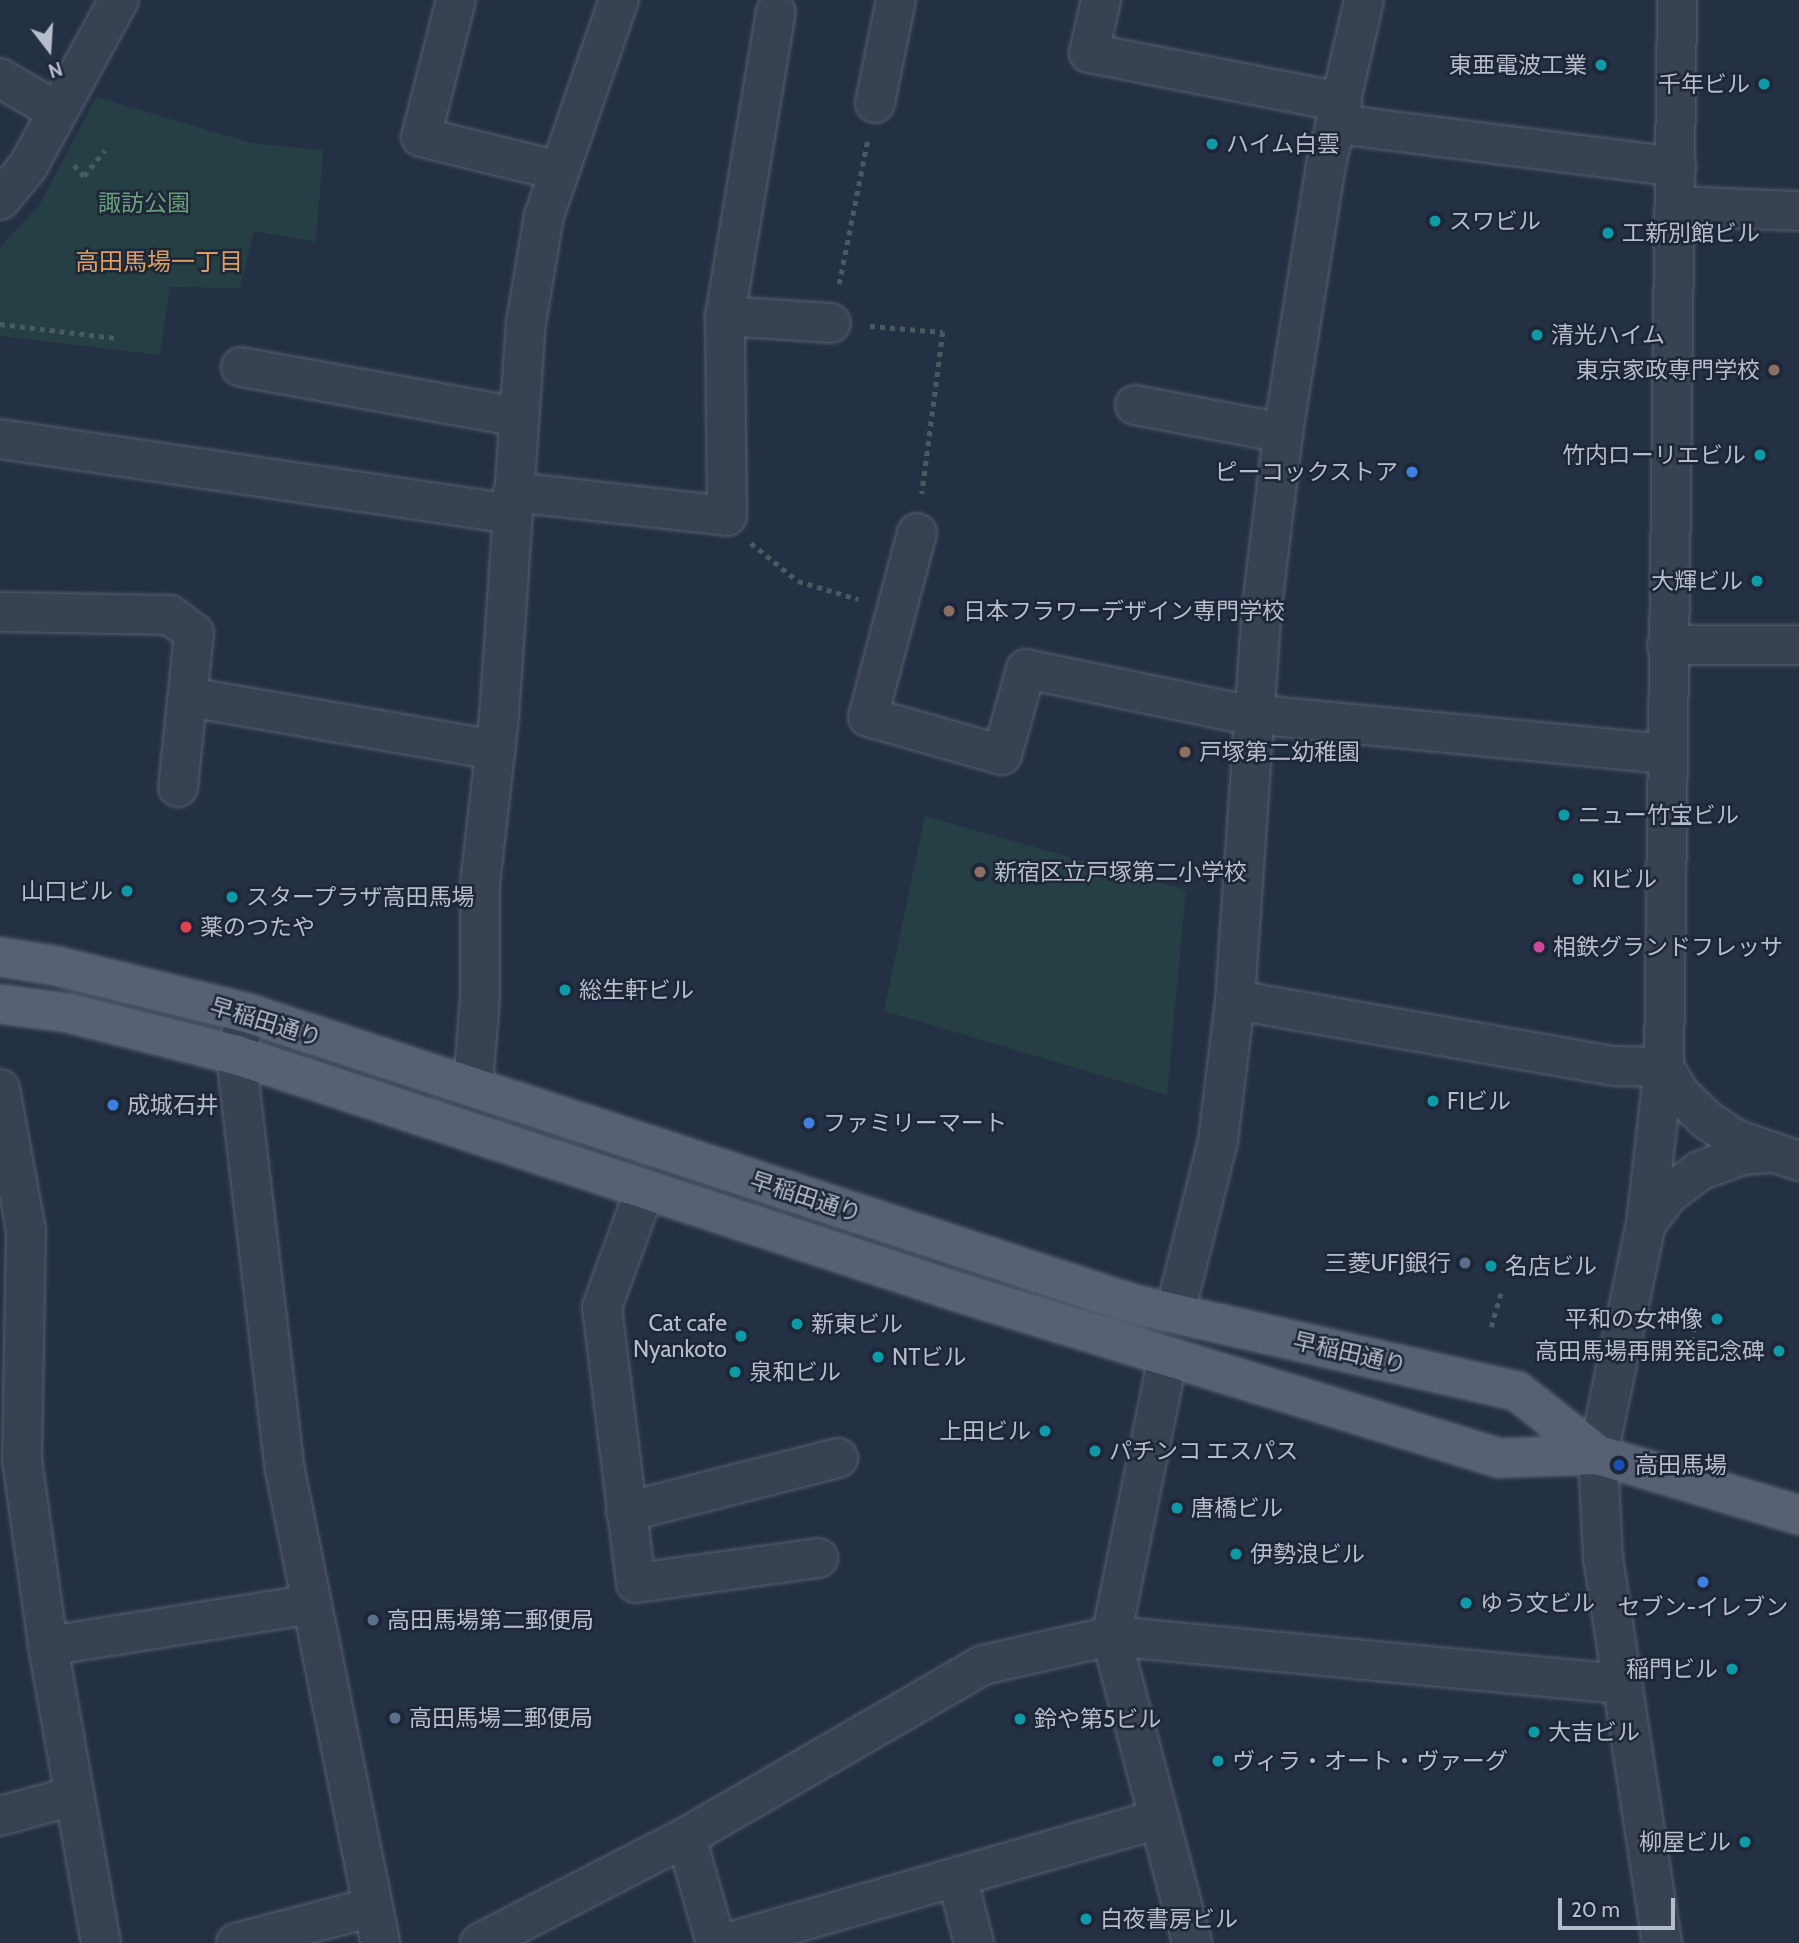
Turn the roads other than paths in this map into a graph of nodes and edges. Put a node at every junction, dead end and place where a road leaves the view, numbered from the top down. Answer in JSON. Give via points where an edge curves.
{"nodes":[{"id":1,"x":118,"y":0,"type":"edge"},
{"id":2,"x":456,"y":0,"type":"edge"},
{"id":3,"x":619,"y":0,"type":"edge"},
{"id":4,"x":896,"y":0,"type":"edge"},
{"id":5,"x":1101,"y":0,"type":"edge"},
{"id":6,"x":1363,"y":0,"type":"edge"},
{"id":7,"x":1677,"y":0,"type":"edge"},
{"id":8,"x":776,"y":12,"type":"dead end"},
{"id":9,"x":0,"y":78,"type":"edge"},
{"id":10,"x":875,"y":103,"type":"road end"},
{"id":11,"x":56,"y":111,"type":"junction"},
{"id":12,"x":1339,"y":113,"type":"junction"},
{"id":13,"x":1676,"y":167,"type":"junction"},
{"id":14,"x":559,"y":171,"type":"junction"},
{"id":15,"x":0,"y":200,"type":"edge"},
{"id":16,"x":1675,"y":206,"type":"junction"},
{"id":17,"x":1799,"y":211,"type":"edge"},
{"id":18,"x":725,"y":316,"type":"junction"},
{"id":19,"x":831,"y":323,"type":"road end"},
{"id":20,"x":241,"y":366,"type":"dead end"},
{"id":21,"x":1135,"y":405,"type":"dead end"},
{"id":22,"x":518,"y":417,"type":"junction"},
{"id":23,"x":1283,"y":433,"type":"junction"},
{"id":24,"x":0,"y":439,"type":"edge"},
{"id":25,"x":512,"y":503,"type":"junction"},
{"id":26,"x":917,"y":533,"type":"road end"},
{"id":27,"x":0,"y":612,"type":"edge"},
{"id":28,"x":1667,"y":645,"type":"junction"},
{"id":29,"x":1799,"y":645,"type":"edge"},
{"id":30,"x":188,"y":697,"type":"junction"},
{"id":31,"x":1255,"y":713,"type":"junction"},
{"id":32,"x":495,"y":750,"type":"junction"},
{"id":33,"x":1667,"y":754,"type":"junction"},
{"id":34,"x":178,"y":787,"type":"dead end"},
{"id":35,"x":0,"y":957,"type":"edge"},
{"id":36,"x":1235,"y":1000,"type":"junction"},
{"id":37,"x":0,"y":1004,"type":"edge"},
{"id":38,"x":247,"y":1013,"type":"junction"},
{"id":39,"x":236,"y":1055,"type":"junction"},
{"id":40,"x":1664,"y":1067,"type":"junction"},
{"id":41,"x":473,"y":1086,"type":"junction"},
{"id":42,"x":0,"y":1088,"type":"edge"},
{"id":43,"x":1784,"y":1157,"type":"edge"},
{"id":44,"x":645,"y":1190,"type":"junction"},
{"id":45,"x":1647,"y":1224,"type":"junction"},
{"id":46,"x":1175,"y":1312,"type":"junction"},
{"id":47,"x":1168,"y":1357,"type":"junction"},
{"id":48,"x":1598,"y":1455,"type":"junction"},
{"id":49,"x":838,"y":1458,"type":"dead end"},
{"id":50,"x":626,"y":1512,"type":"junction"},
{"id":51,"x":1799,"y":1515,"type":"edge"},
{"id":52,"x":818,"y":1558,"type":"dead end"},
{"id":53,"x":313,"y":1604,"type":"junction"},
{"id":54,"x":1111,"y":1636,"type":"junction"},
{"id":55,"x":48,"y":1646,"type":"junction"},
{"id":56,"x":1620,"y":1684,"type":"junction"},
{"id":57,"x":74,"y":1796,"type":"junction"},
{"id":58,"x":0,"y":1816,"type":"edge"},
{"id":59,"x":1158,"y":1819,"type":"junction"},
{"id":60,"x":686,"y":1837,"type":"junction"},
{"id":61,"x":957,"y":1877,"type":"junction"},
{"id":62,"x":376,"y":1925,"type":"edge"},
{"id":63,"x":101,"y":1943,"type":"edge"},
{"id":64,"x":236,"y":1943,"type":"edge"},
{"id":65,"x":480,"y":1943,"type":"edge"},
{"id":66,"x":716,"y":1943,"type":"edge"},
{"id":67,"x":726,"y":1943,"type":"edge"},
{"id":68,"x":974,"y":1943,"type":"edge"},
{"id":69,"x":1192,"y":1943,"type":"edge"},
{"id":70,"x":1662,"y":1943,"type":"edge"}],
"edges":[{"from":1,"to":11,"type":"street"},
{"from":2,"to":14,"type":"street","via":[[421,137]]},
{"from":3,"to":14,"type":"street"},
{"from":4,"to":10,"type":"street"},
{"from":5,"to":12,"type":"street","via":[[1089,52]]},
{"from":6,"to":12,"type":"street"},
{"from":7,"to":13,"type":"street"},
{"from":8,"to":18,"type":"street"},
{"from":9,"to":11,"type":"street"},
{"from":11,"to":15,"type":"street","via":[[29,166]]},
{"from":12,"to":13,"type":"street"},
{"from":12,"to":23,"type":"street","via":[[1326,165]]},
{"from":13,"to":16,"type":"street"},
{"from":14,"to":22,"type":"street","via":[[544,216],[526,323]]},
{"from":16,"to":17,"type":"street"},
{"from":16,"to":28,"type":"street"},
{"from":18,"to":19,"type":"street"},
{"from":18,"to":25,"type":"street","via":[[727,516]]},
{"from":20,"to":22,"type":"street"},
{"from":21,"to":23,"type":"street"},
{"from":22,"to":25,"type":"street"},
{"from":23,"to":31,"type":"street"},
{"from":24,"to":25,"type":"street"},
{"from":25,"to":32,"type":"street"},
{"from":26,"to":31,"type":"street","via":[[868,718],[1002,755],[1026,669]]},
{"from":27,"to":30,"type":"street","via":[[170,615],[194,633]]},
{"from":28,"to":29,"type":"street"},
{"from":28,"to":33,"type":"street"},
{"from":30,"to":32,"type":"street"},
{"from":30,"to":34,"type":"street"},
{"from":31,"to":33,"type":"street","via":[[1372,736]]},
{"from":31,"to":36,"type":"street"},
{"from":32,"to":41,"type":"street","via":[[480,884],[480,997]]},
{"from":33,"to":40,"type":"street"},
{"from":35,"to":38,"type":"main road","name":"早稲田通り","via":[[56,966]]},
{"from":36,"to":40,"type":"street","via":[[1615,1066]]},
{"from":36,"to":46,"type":"street","via":[[1218,1141]]},
{"from":37,"to":39,"type":"main road","name":"早稲田通り","via":[[68,1013]]},
{"from":38,"to":39,"type":"street"},
{"from":38,"to":41,"type":"main road","name":"早稲田通り"},
{"from":39,"to":44,"type":"main road","name":"早稲田通り"},
{"from":39,"to":53,"type":"street","via":[[285,1470]]},
{"from":40,"to":43,"type":"street","via":[[1681,1095],[1707,1120],[1735,1139]]},
{"from":40,"to":45,"type":"street"},
{"from":41,"to":46,"type":"main road","name":"早稲田通り","via":[[1133,1304]]},
{"from":42,"to":55,"type":"street","via":[[26,1230],[22,1460]]},
{"from":43,"to":45,"type":"street","via":[[1742,1155],[1699,1171],[1669,1194]]},
{"from":44,"to":47,"type":"main road","name":"早稲田通り"},
{"from":44,"to":50,"type":"street","via":[[602,1307]]},
{"from":45,"to":48,"type":"street"},
{"from":46,"to":48,"type":"main road","name":"早稲田通り","via":[[1517,1391]]},
{"from":47,"to":48,"type":"main road","name":"早稲田通り","via":[[1499,1458]]},
{"from":47,"to":54,"type":"street"},
{"from":48,"to":51,"type":"main road","name":"早稲田通り"},
{"from":48,"to":56,"type":"street","via":[[1603,1559]]},
{"from":49,"to":50,"type":"street"},
{"from":50,"to":52,"type":"street","via":[[636,1583]]},
{"from":53,"to":55,"type":"street"},
{"from":53,"to":62,"type":"street"},
{"from":54,"to":56,"type":"street"},
{"from":54,"to":59,"type":"street"},
{"from":54,"to":60,"type":"street","via":[[983,1665]]},
{"from":55,"to":57,"type":"street"},
{"from":56,"to":70,"type":"street"},
{"from":57,"to":58,"type":"street"},
{"from":57,"to":63,"type":"street"},
{"from":59,"to":61,"type":"street"},
{"from":59,"to":69,"type":"street"},
{"from":60,"to":65,"type":"street"},
{"from":60,"to":66,"type":"street"},
{"from":61,"to":67,"type":"street"},
{"from":61,"to":68,"type":"street"},
{"from":62,"to":64,"type":"street"}]}
